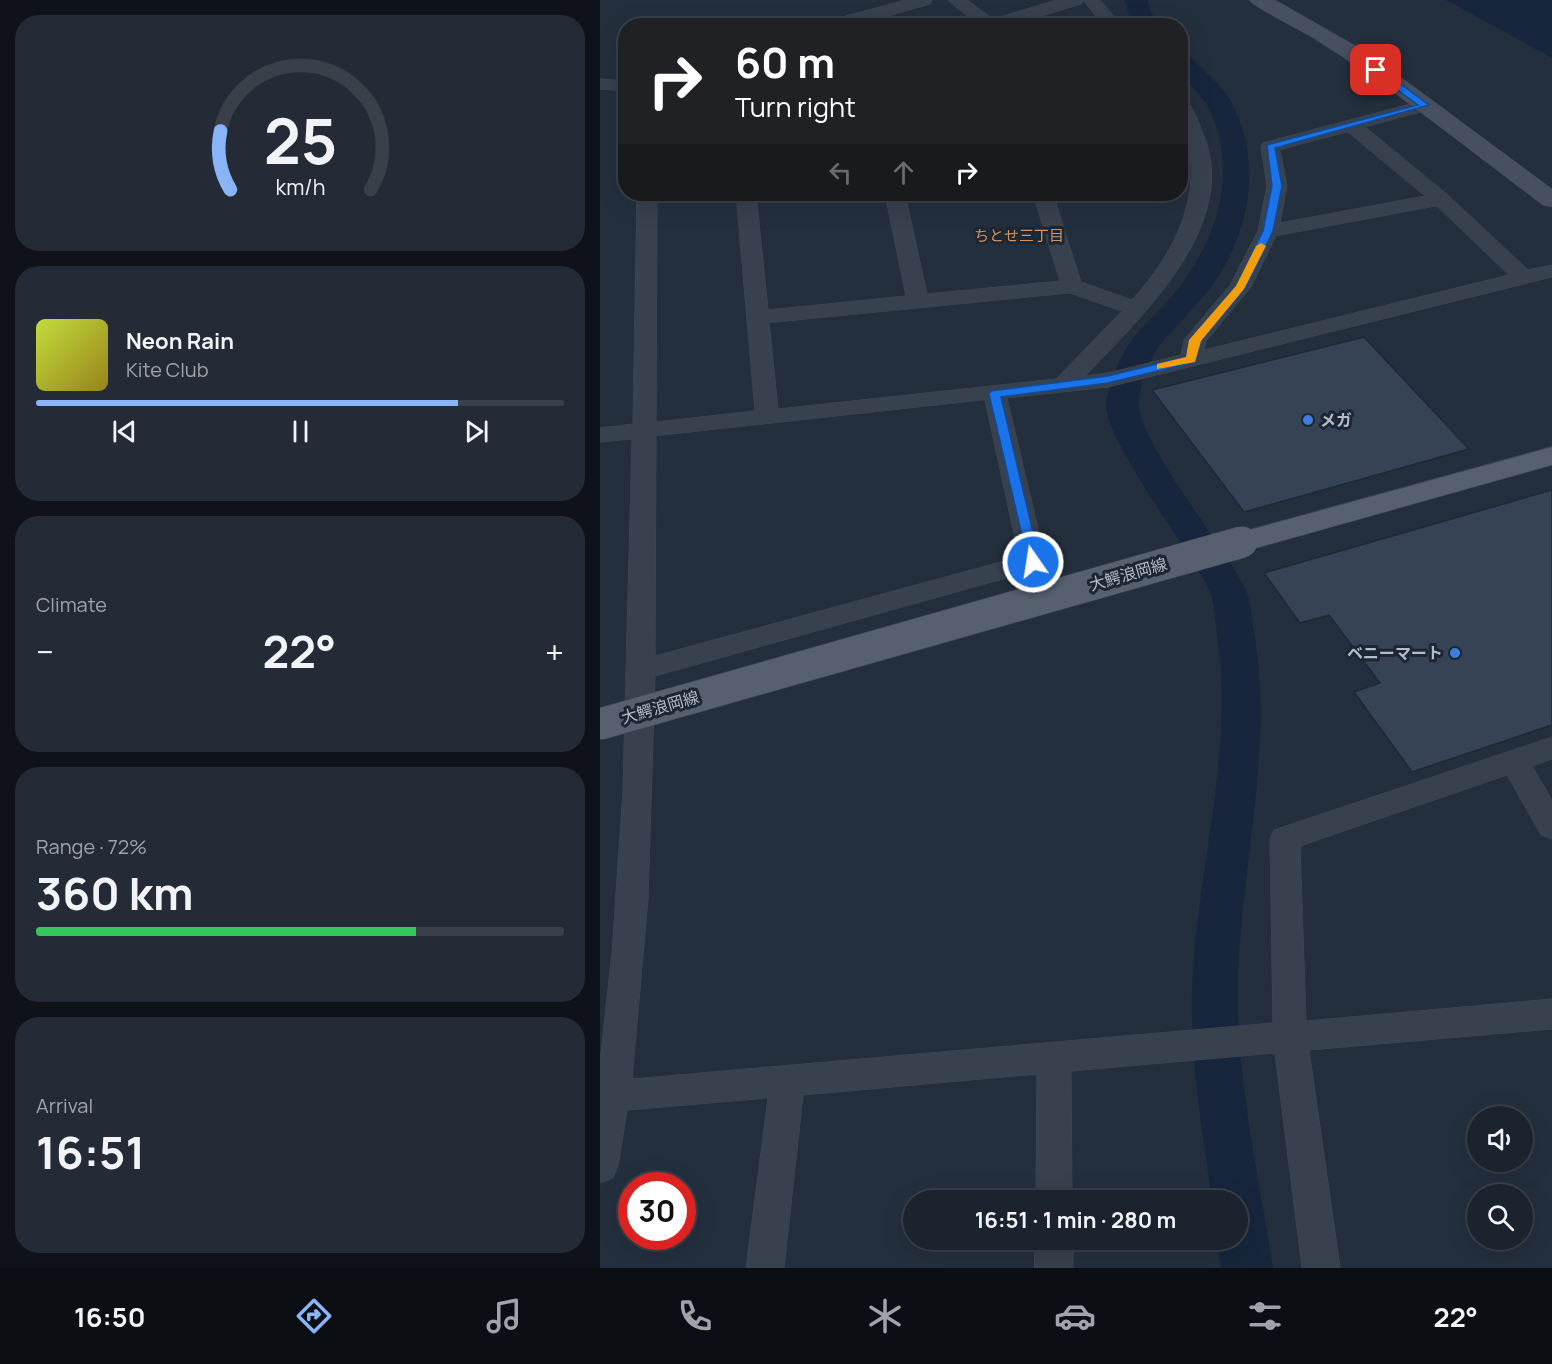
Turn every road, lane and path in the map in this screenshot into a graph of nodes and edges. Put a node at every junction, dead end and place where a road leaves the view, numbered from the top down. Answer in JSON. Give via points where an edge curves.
{"nodes":[{"id":1,"x":924,"y":0,"type":"edge"},
{"id":2,"x":956,"y":0,"type":"edge"},
{"id":3,"x":1075,"y":0,"type":"edge"},
{"id":4,"x":1091,"y":0,"type":"edge"},
{"id":5,"x":1259,"y":0,"type":"edge"},
{"id":6,"x":860,"y":18,"type":"edge"},
{"id":7,"x":980,"y":18,"type":"edge"},
{"id":8,"x":1014,"y":18,"type":"edge"},
{"id":9,"x":1107,"y":18,"type":"edge"},
{"id":10,"x":600,"y":84,"type":"edge"},
{"id":11,"x":618,"y":85,"type":"edge"},
{"id":12,"x":1425,"y":105,"type":"junction"},
{"id":13,"x":1188,"y":116,"type":"edge"},
{"id":14,"x":1351,"y":125,"type":"junction"},
{"id":15,"x":1442,"y":199,"type":"junction"},
{"id":16,"x":1552,"y":200,"type":"edge"},
{"id":17,"x":647,"y":201,"type":"edge"},
{"id":18,"x":747,"y":201,"type":"edge"},
{"id":19,"x":896,"y":201,"type":"edge"},
{"id":20,"x":1045,"y":201,"type":"edge"},
{"id":21,"x":1268,"y":231,"type":"junction"},
{"id":22,"x":1552,"y":272,"type":"edge"},
{"id":23,"x":1524,"y":278,"type":"junction"},
{"id":24,"x":1072,"y":286,"type":"junction"},
{"id":25,"x":918,"y":302,"type":"junction"},
{"id":26,"x":1134,"y":309,"type":"junction"},
{"id":27,"x":758,"y":318,"type":"junction"},
{"id":28,"x":1191,"y":359,"type":"junction"},
{"id":29,"x":1061,"y":387,"type":"junction"},
{"id":30,"x":995,"y":394,"type":"junction"},
{"id":31,"x":767,"y":418,"type":"junction"},
{"id":32,"x":644,"y":430,"type":"junction"},
{"id":33,"x":600,"y":435,"type":"edge"},
{"id":34,"x":1552,"y":456,"type":"edge"},
{"id":35,"x":641,"y":670,"type":"junction"},
{"id":36,"x":600,"y":723,"type":"edge"},
{"id":37,"x":1552,"y":748,"type":"edge"},
{"id":38,"x":1514,"y":761,"type":"junction"},
{"id":39,"x":1552,"y":826,"type":"edge"},
{"id":40,"x":1552,"y":1014,"type":"edge"},
{"id":41,"x":1290,"y":1036,"type":"junction"},
{"id":42,"x":1054,"y":1057,"type":"junction"},
{"id":43,"x":787,"y":1080,"type":"junction"},
{"id":44,"x":607,"y":1096,"type":"edge"},
{"id":45,"x":600,"y":1166,"type":"edge"},
{"id":46,"x":1054,"y":1190,"type":"edge"},
{"id":47,"x":1054,"y":1250,"type":"edge"},
{"id":48,"x":765,"y":1268,"type":"edge"},
{"id":49,"x":1054,"y":1268,"type":"edge"},
{"id":50,"x":1321,"y":1268,"type":"edge"}],
"edges":[{"from":1,"to":6,"type":"street"},
{"from":2,"to":7,"type":"street"},
{"from":3,"to":8,"type":"street"},
{"from":4,"to":9,"type":"street"},
{"from":5,"to":12,"type":"street","via":[[1321,33]]},
{"from":10,"to":11,"type":"street"},
{"from":12,"to":14,"type":"street"},
{"from":12,"to":16,"type":"street"},
{"from":13,"to":26,"type":"street","via":[[1203,172],[1200,208],[1184,246]]},
{"from":14,"to":15,"type":"street"},
{"from":14,"to":21,"type":"street","via":[[1270,147],[1277,186]]},
{"from":15,"to":21,"type":"street"},
{"from":15,"to":23,"type":"street"},
{"from":17,"to":32,"type":"street"},
{"from":18,"to":27,"type":"street"},
{"from":19,"to":25,"type":"street"},
{"from":20,"to":24,"type":"street"},
{"from":21,"to":28,"type":"street","via":[[1240,287],[1195,340]]},
{"from":22,"to":23,"type":"street"},
{"from":23,"to":28,"type":"street"},
{"from":24,"to":25,"type":"street"},
{"from":24,"to":26,"type":"street"},
{"from":25,"to":27,"type":"street"},
{"from":26,"to":29,"type":"street"},
{"from":27,"to":31,"type":"street"},
{"from":28,"to":29,"type":"street","via":[[1108,380]]},
{"from":29,"to":30,"type":"street"},
{"from":30,"to":31,"type":"street"},
{"from":30,"to":35,"type":"street","via":[[1033,562]]},
{"from":31,"to":32,"type":"street"},
{"from":32,"to":33,"type":"street"},
{"from":32,"to":35,"type":"street"},
{"from":34,"to":36,"type":"main road","name":"大鰐浪岡線","bridge":true},
{"from":35,"to":44,"type":"street","via":[[635,878]]},
{"from":37,"to":38,"type":"street"},
{"from":38,"to":39,"type":"street"},
{"from":38,"to":41,"type":"street","via":[[1285,839]]},
{"from":40,"to":41,"type":"street"},
{"from":41,"to":42,"type":"street"},
{"from":41,"to":50,"type":"street"},
{"from":42,"to":43,"type":"street"},
{"from":42,"to":46,"type":"street"},
{"from":43,"to":44,"type":"street"},
{"from":43,"to":48,"type":"street"},
{"from":44,"to":45,"type":"street"},
{"from":47,"to":49,"type":"street"}]}
